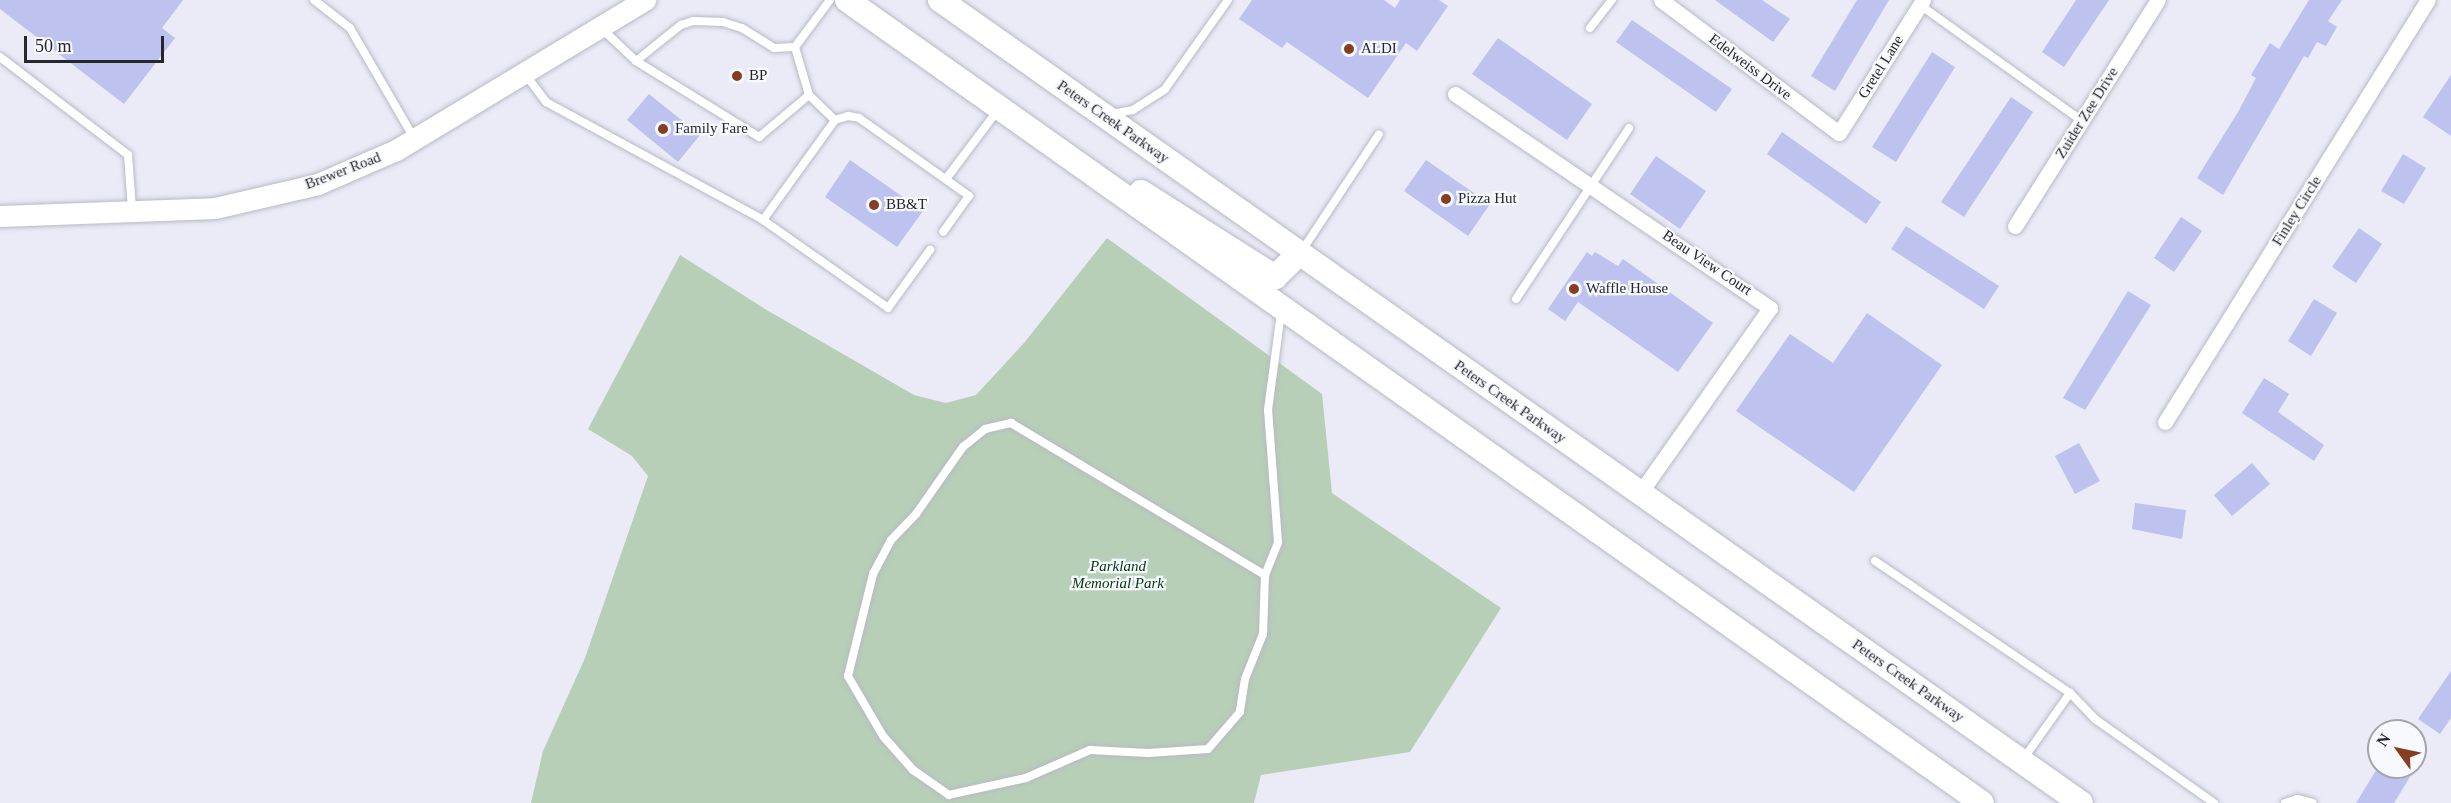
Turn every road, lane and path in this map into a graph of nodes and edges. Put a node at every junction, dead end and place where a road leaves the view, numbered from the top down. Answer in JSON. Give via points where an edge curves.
{"nodes":[{"id":1,"x":314,"y":0,"type":"edge"},
{"id":2,"x":645,"y":0,"type":"edge"},
{"id":3,"x":830,"y":0,"type":"edge"},
{"id":4,"x":847,"y":0,"type":"edge"},
{"id":5,"x":940,"y":0,"type":"edge"},
{"id":6,"x":1228,"y":0,"type":"edge"},
{"id":7,"x":1612,"y":0,"type":"edge"},
{"id":8,"x":1660,"y":0,"type":"edge"},
{"id":9,"x":2158,"y":0,"type":"edge"},
{"id":10,"x":2428,"y":0,"type":"edge"},
{"id":11,"x":1922,"y":3,"type":"edge"},
{"id":12,"x":600,"y":27,"type":"junction"},
{"id":13,"x":1590,"y":28,"type":"dead end"},
{"id":14,"x":795,"y":47,"type":"junction"},
{"id":15,"x":0,"y":57,"type":"edge"},
{"id":16,"x":636,"y":61,"type":"junction"},
{"id":17,"x":524,"y":73,"type":"junction"},
{"id":18,"x":1455,"y":94,"type":"dead end"},
{"id":19,"x":809,"y":95,"type":"junction"},
{"id":20,"x":1004,"y":112,"type":"junction"},
{"id":21,"x":1103,"y":115,"type":"junction"},
{"id":22,"x":835,"y":120,"type":"junction"},
{"id":23,"x":2082,"y":121,"type":"junction"},
{"id":24,"x":1629,"y":128,"type":"dead end"},
{"id":25,"x":1839,"y":133,"type":"joint"},
{"id":26,"x":1379,"y":134,"type":"dead end"},
{"id":27,"x":414,"y":139,"type":"junction"},
{"id":28,"x":946,"y":179,"type":"junction"},
{"id":29,"x":1589,"y":185,"type":"junction"},
{"id":30,"x":132,"y":211,"type":"junction"},
{"id":31,"x":0,"y":216,"type":"edge"},
{"id":32,"x":763,"y":220,"type":"junction"},
{"id":33,"x":2015,"y":226,"type":"dead end"},
{"id":34,"x":943,"y":232,"type":"dead end"},
{"id":35,"x":930,"y":250,"type":"dead end"},
{"id":36,"x":1300,"y":253,"type":"junction"},
{"id":37,"x":1516,"y":299,"type":"dead end"},
{"id":38,"x":1282,"y":308,"type":"junction"},
{"id":39,"x":2165,"y":422,"type":"dead end"},
{"id":40,"x":1640,"y":493,"type":"junction"},
{"id":41,"x":1875,"y":561,"type":"dead end"},
{"id":42,"x":1265,"y":575,"type":"junction"},
{"id":43,"x":2070,"y":693,"type":"junction"},
{"id":44,"x":2022,"y":761,"type":"junction"},
{"id":45,"x":1982,"y":803,"type":"edge"},
{"id":46,"x":2081,"y":803,"type":"edge"},
{"id":47,"x":2214,"y":803,"type":"edge"},
{"id":48,"x":2285,"y":803,"type":"edge"},
{"id":49,"x":2313,"y":803,"type":"edge"}],
"edges":[{"from":1,"to":27,"type":"lane","via":[[350,28]]},
{"from":2,"to":12,"type":"street","name":"Brewer Road"},
{"from":3,"to":14,"type":"lane"},
{"from":4,"to":20,"type":"main road"},
{"from":5,"to":21,"type":"main road","name":"Peters Creek Parkway"},
{"from":6,"to":21,"type":"lane","via":[[1165,89],[1133,111]]},
{"from":7,"to":13,"type":"lane"},
{"from":8,"to":25,"type":"street","name":"Edelweiss Drive"},
{"from":9,"to":23,"type":"street","name":"Zuider Zee Drive"},
{"from":10,"to":39,"type":"street","name":"Finley Circle"},
{"from":11,"to":23,"type":"lane"},
{"from":11,"to":25,"type":"street","name":"Gretel Lane"},
{"from":12,"to":16,"type":"lane"},
{"from":12,"to":17,"type":"street","name":"Brewer Road"},
{"from":14,"to":16,"type":"lane","via":[[774,48],[742,28],[723,22],[693,21],[681,25]]},
{"from":14,"to":19,"type":"lane"},
{"from":15,"to":30,"type":"lane","via":[[128,155]]},
{"from":16,"to":19,"type":"lane","via":[[759,137]]},
{"from":17,"to":27,"type":"street","name":"Brewer Road"},
{"from":17,"to":32,"type":"lane","via":[[546,102]]},
{"from":18,"to":29,"type":"street","name":"Beau View Court"},
{"from":19,"to":22,"type":"lane"},
{"from":20,"to":28,"type":"lane"},
{"from":20,"to":36,"type":"main road","via":[[1187,218],[1275,277]]},
{"from":20,"to":38,"type":"main road"},
{"from":21,"to":36,"type":"main road","name":"Peters Creek Parkway"},
{"from":22,"to":28,"type":"lane","via":[[859,117]]},
{"from":22,"to":32,"type":"lane"},
{"from":23,"to":33,"type":"street","name":"Zuider Zee Drive"},
{"from":24,"to":29,"type":"lane"},
{"from":26,"to":36,"type":"lane"},
{"from":27,"to":30,"type":"street","name":"Brewer Road","via":[[318,184],[215,208]]},
{"from":28,"to":34,"type":"lane","via":[[969,196]]},
{"from":29,"to":37,"type":"lane"},
{"from":29,"to":40,"type":"street","name":"Beau View Court","via":[[1770,308]]},
{"from":30,"to":31,"type":"street","name":"Brewer Road"},
{"from":32,"to":35,"type":"lane","via":[[888,308]]},
{"from":36,"to":40,"type":"main road","name":"Peters Creek Parkway"},
{"from":38,"to":42,"type":"lane","via":[[1268,410],[1278,542]]},
{"from":38,"to":45,"type":"main road"},
{"from":40,"to":44,"type":"main road","name":"Peters Creek Parkway"},
{"from":41,"to":43,"type":"lane"},
{"from":42,"to":42,"type":"lane","via":[[1263,634],[1245,679],[1240,712],[1208,749],[1148,753],[1090,750],[1026,778],[949,795],[913,770],[883,736],[848,676],[873,574],[891,540],[916,514],[963,447],[985,429],[1011,423]]},
{"from":43,"to":44,"type":"lane"},
{"from":43,"to":47,"type":"lane","via":[[2095,719]]},
{"from":44,"to":46,"type":"main road","name":"Peters Creek Parkway"},
{"from":48,"to":49,"type":"lane","via":[[2297,799]]}]}
